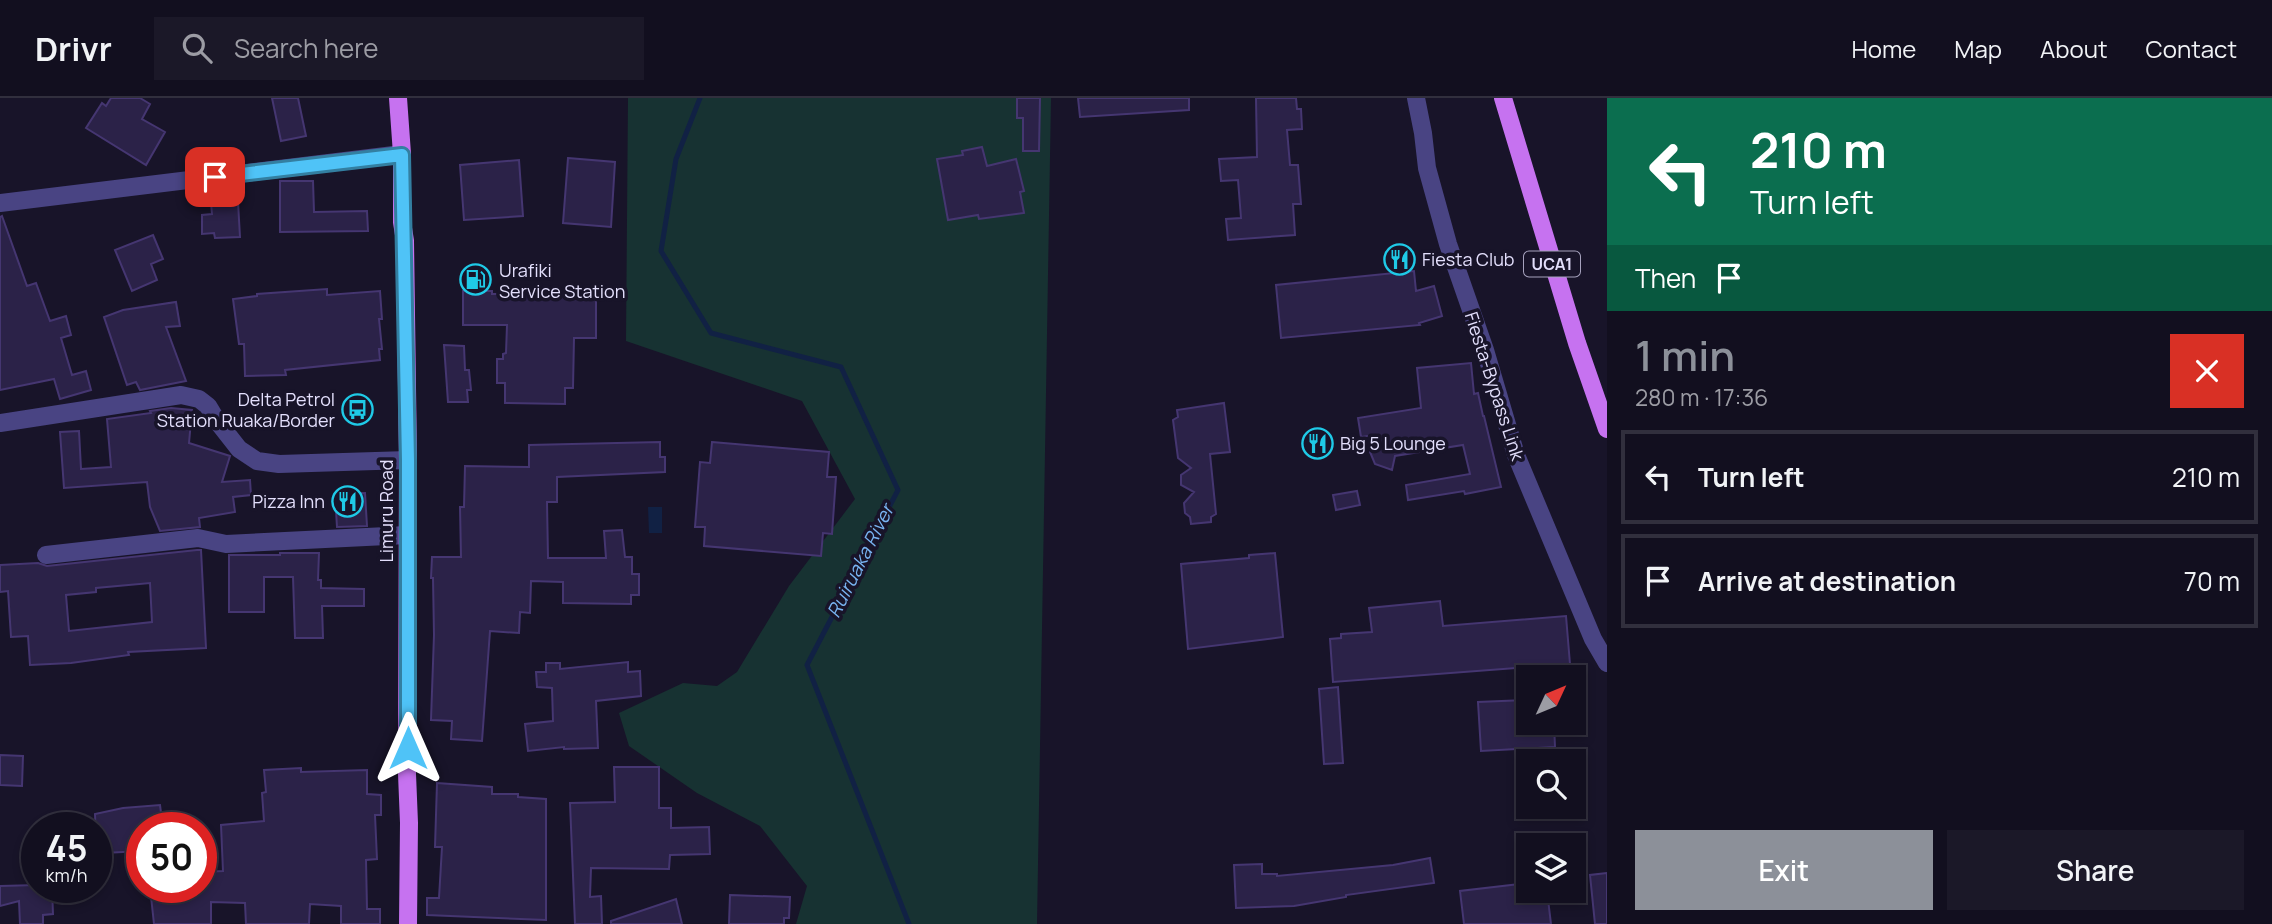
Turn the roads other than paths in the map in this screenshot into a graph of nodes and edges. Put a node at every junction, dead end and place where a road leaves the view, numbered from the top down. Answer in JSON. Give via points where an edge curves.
{"nodes":[{"id":1,"x":398,"y":98,"type":"edge"},
{"id":2,"x":1416,"y":98,"type":"edge"},
{"id":3,"x":1503,"y":98,"type":"edge"},
{"id":4,"x":402,"y":155,"type":"junction"},
{"id":5,"x":0,"y":203,"type":"edge"},
{"id":6,"x":0,"y":423,"type":"edge"},
{"id":7,"x":1607,"y":429,"type":"edge"},
{"id":8,"x":408,"y":460,"type":"junction"},
{"id":9,"x":407,"y":535,"type":"junction"},
{"id":10,"x":46,"y":555,"type":"dead end"},
{"id":11,"x":1607,"y":663,"type":"edge"},
{"id":12,"x":408,"y":924,"type":"edge"}],
"edges":[{"from":1,"to":4,"type":"main road","name":"Limuru Road"},
{"from":2,"to":11,"type":"street","name":"Fiesta-Bypass Link","via":[[1427,168],[1444,232],[1516,455]]},
{"from":3,"to":7,"type":"main road","number":"UCA1"},
{"from":4,"to":5,"type":"street"},
{"from":4,"to":8,"type":"main road","name":"Limuru Road"},
{"from":6,"to":8,"type":"street","via":[[181,395],[208,406],[239,449],[257,461]]},
{"from":8,"to":9,"type":"main road","name":"Limuru Road"},
{"from":9,"to":10,"type":"street","via":[[226,544],[198,538]]},
{"from":9,"to":12,"type":"main road","name":"Limuru Road"}]}
